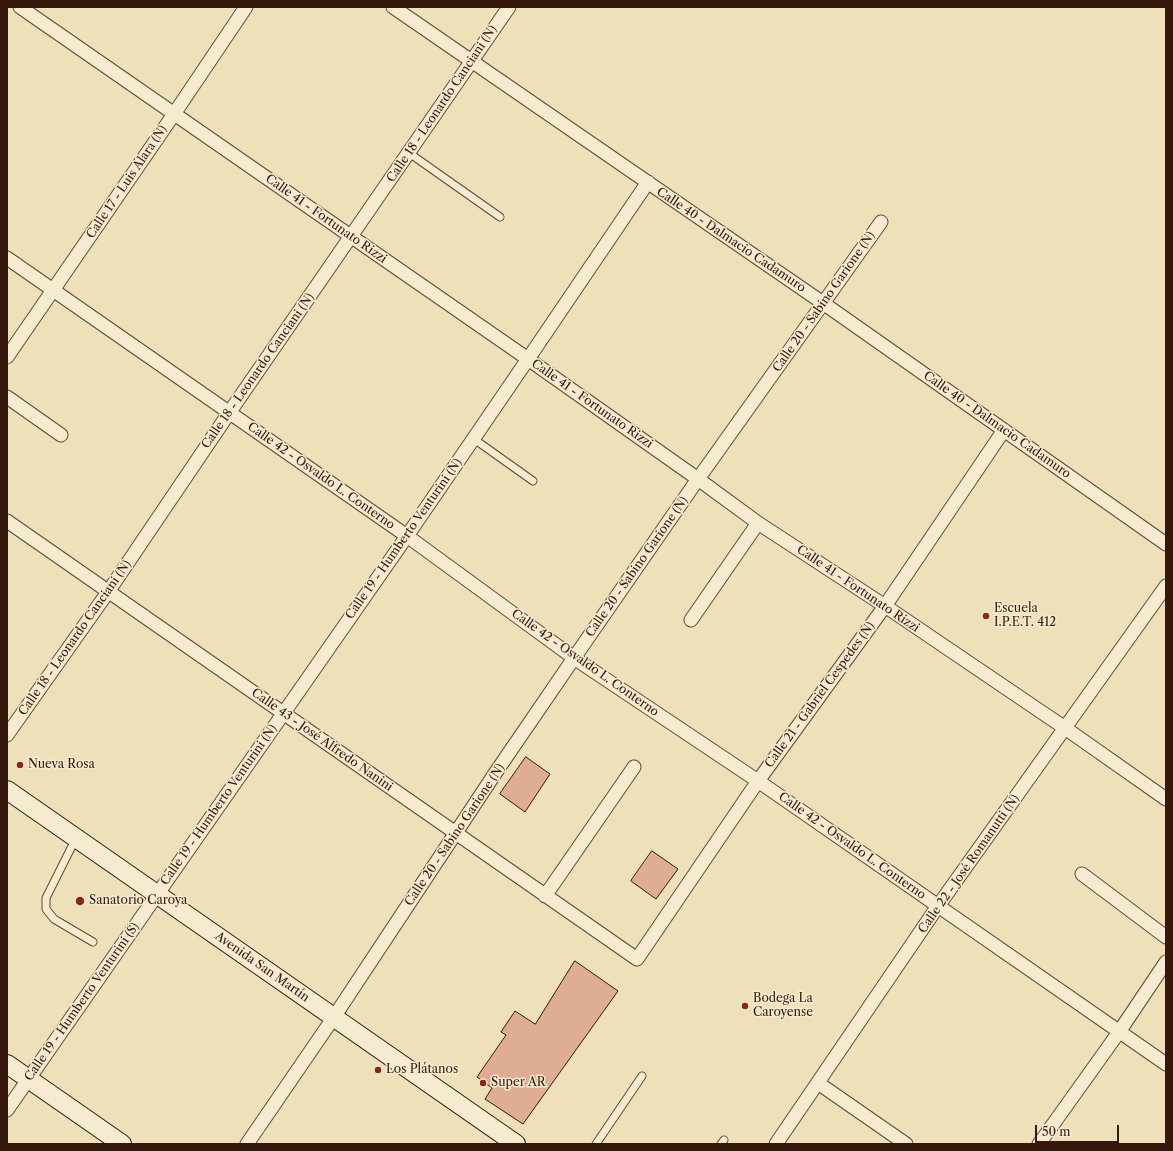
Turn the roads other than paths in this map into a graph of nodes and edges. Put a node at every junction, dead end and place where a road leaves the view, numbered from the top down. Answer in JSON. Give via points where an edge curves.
{"nodes":[{"id":1,"x":20,"y":7,"type":"edge"},
{"id":2,"x":246,"y":7,"type":"edge"},
{"id":3,"x":393,"y":7,"type":"edge"},
{"id":4,"x":509,"y":7,"type":"edge"},
{"id":5,"x":472,"y":61,"type":"junction"},
{"id":6,"x":174,"y":114,"type":"junction"},
{"id":7,"x":409,"y":153,"type":"junction"},
{"id":8,"x":648,"y":182,"type":"junction"},
{"id":9,"x":500,"y":217,"type":"dead end"},
{"id":10,"x":881,"y":222,"type":"dead end"},
{"id":11,"x":351,"y":237,"type":"junction"},
{"id":12,"x":7,"y":258,"type":"edge"},
{"id":13,"x":53,"y":290,"type":"junction"},
{"id":14,"x":823,"y":303,"type":"junction"},
{"id":15,"x":7,"y":357,"type":"edge"},
{"id":16,"x":528,"y":359,"type":"junction"},
{"id":17,"x":7,"y":397,"type":"edge"},
{"id":18,"x":229,"y":413,"type":"junction"},
{"id":19,"x":1004,"y":430,"type":"junction"},
{"id":20,"x":61,"y":435,"type":"dead end"},
{"id":21,"x":474,"y":439,"type":"junction"},
{"id":22,"x":698,"y":479,"type":"junction"},
{"id":23,"x":533,"y":481,"type":"dead end"},
{"id":24,"x":758,"y":523,"type":"junction"},
{"id":25,"x":8,"y":524,"type":"edge"},
{"id":26,"x":406,"y":536,"type":"junction"},
{"id":27,"x":1166,"y":544,"type":"edge"},
{"id":28,"x":1166,"y":586,"type":"edge"},
{"id":29,"x":108,"y":592,"type":"junction"},
{"id":30,"x":885,"y":606,"type":"junction"},
{"id":31,"x":691,"y":620,"type":"dead end"},
{"id":32,"x":574,"y":658,"type":"junction"},
{"id":33,"x":283,"y":713,"type":"junction"},
{"id":34,"x":1065,"y":728,"type":"junction"},
{"id":35,"x":7,"y":735,"type":"edge"},
{"id":36,"x":634,"y":767,"type":"dead end"},
{"id":37,"x":758,"y":781,"type":"junction"},
{"id":38,"x":7,"y":790,"type":"edge"},
{"id":39,"x":1166,"y":799,"type":"edge"},
{"id":40,"x":456,"y":833,"type":"junction"},
{"id":41,"x":76,"y":838,"type":"junction"},
{"id":42,"x":1082,"y":874,"type":"dead end"},
{"id":43,"x":156,"y":894,"type":"junction"},
{"id":44,"x":545,"y":896,"type":"junction"},
{"id":45,"x":938,"y":906,"type":"junction"},
{"id":46,"x":1166,"y":937,"type":"edge"},
{"id":47,"x":93,"y":942,"type":"dead end"},
{"id":48,"x":637,"y":959,"type":"joint"},
{"id":49,"x":1166,"y":962,"type":"edge"},
{"id":50,"x":334,"y":1017,"type":"junction"},
{"id":51,"x":1119,"y":1032,"type":"junction"},
{"id":52,"x":7,"y":1064,"type":"edge"},
{"id":53,"x":1166,"y":1064,"type":"edge"},
{"id":54,"x":642,"y":1076,"type":"dead end"},
{"id":55,"x":29,"y":1079,"type":"junction"},
{"id":56,"x":818,"y":1083,"type":"junction"},
{"id":57,"x":7,"y":1110,"type":"edge"},
{"id":58,"x":513,"y":1143,"type":"edge"},
{"id":59,"x":122,"y":1144,"type":"edge"},
{"id":60,"x":247,"y":1144,"type":"edge"},
{"id":61,"x":596,"y":1144,"type":"edge"},
{"id":62,"x":776,"y":1144,"type":"edge"},
{"id":63,"x":906,"y":1144,"type":"edge"},
{"id":64,"x":1039,"y":1144,"type":"edge"}],
"edges":[{"from":1,"to":6,"type":"street","name":"Calle 41 - Fortunato Rizzi"},
{"from":2,"to":6,"type":"street","name":"Calle 17 - Luis Alara (N)"},
{"from":3,"to":5,"type":"street","name":"Calle 40 - Dalmacio Cadamuro"},
{"from":4,"to":5,"type":"street","name":"Calle 18 - Leonardo Canciani (N)"},
{"from":5,"to":7,"type":"street","name":"Calle 18 - Leonardo Canciani (N)"},
{"from":5,"to":8,"type":"street","name":"Calle 40 - Dalmacio Cadamuro"},
{"from":6,"to":11,"type":"street","name":"Calle 41 - Fortunato Rizzi"},
{"from":6,"to":13,"type":"street","name":"Calle 17 - Luis Alara (N)"},
{"from":7,"to":9,"type":"lane"},
{"from":7,"to":11,"type":"street","name":"Calle 18 - Leonardo Canciani (N)"},
{"from":8,"to":14,"type":"street","name":"Calle 40 - Dalmacio Cadamuro"},
{"from":8,"to":16,"type":"street","name":"Calle 19 - Humberto Venturini (N)"},
{"from":10,"to":14,"type":"street","name":"Calle 20 - Sabino Garione (N)"},
{"from":11,"to":16,"type":"street","name":"Calle 41 - Fortunato Rizzi"},
{"from":11,"to":18,"type":"street","name":"Calle 18 - Leonardo Canciani (N)"},
{"from":12,"to":13,"type":"street","name":"Calle 42 - Osvaldo L. Conterno"},
{"from":13,"to":15,"type":"street","name":"Calle 17 - Luis Alara (N)"},
{"from":13,"to":18,"type":"street","name":"Calle 42 - Osvaldo L. Conterno"},
{"from":14,"to":19,"type":"street","name":"Calle 40 - Dalmacio Cadamuro"},
{"from":14,"to":22,"type":"street","name":"Calle 20 - Sabino Garione (N)"},
{"from":16,"to":21,"type":"street","name":"Calle 19 - Humberto Venturini (N)"},
{"from":16,"to":22,"type":"street","name":"Calle 41 - Fortunato Rizzi"},
{"from":17,"to":20,"type":"street"},
{"from":18,"to":26,"type":"street","name":"Calle 42 - Osvaldo L. Conterno"},
{"from":18,"to":29,"type":"street","name":"Calle 18 - Leonardo Canciani (N)"},
{"from":19,"to":27,"type":"street","name":"Calle 40 - Dalmacio Cadamuro"},
{"from":19,"to":30,"type":"street","name":"Calle 21 - Gabriel Cespedes (N)"},
{"from":21,"to":23,"type":"lane"},
{"from":21,"to":26,"type":"street","name":"Calle 19 - Humberto Venturini (N)"},
{"from":22,"to":24,"type":"street","name":"Calle 41 - Fortunato Rizzi"},
{"from":22,"to":32,"type":"street","name":"Calle 20 - Sabino Garione (N)"},
{"from":24,"to":30,"type":"street","name":"Calle 41 - Fortunato Rizzi"},
{"from":24,"to":31,"type":"street"},
{"from":25,"to":29,"type":"street","name":"Calle 43 - José Alfredo Nanini"},
{"from":26,"to":32,"type":"street","name":"Calle 42 - Osvaldo L. Conterno"},
{"from":26,"to":33,"type":"street","name":"Calle 19 - Humberto Venturini (N)"},
{"from":28,"to":34,"type":"street","name":"Calle 22 - José Romanutti (N)"},
{"from":29,"to":33,"type":"street","name":"Calle 43 - José Alfredo Nanini"},
{"from":29,"to":35,"type":"street","name":"Calle 18 - Leonardo Canciani (N)"},
{"from":30,"to":34,"type":"street","name":"Calle 41 - Fortunato Rizzi"},
{"from":30,"to":37,"type":"street","name":"Calle 21 - Gabriel Cespedes (N)"},
{"from":32,"to":37,"type":"street","name":"Calle 42 - Osvaldo L. Conterno"},
{"from":32,"to":40,"type":"street","name":"Calle 20 - Sabino Garione (N)"},
{"from":33,"to":40,"type":"street","name":"Calle 43 - José Alfredo Nanini"},
{"from":33,"to":43,"type":"street","name":"Calle 19 - Humberto Venturini (N)"},
{"from":34,"to":39,"type":"street","name":"Calle 41 - Fortunato Rizzi"},
{"from":34,"to":45,"type":"street","name":"Calle 22 - José Romanutti (N)"},
{"from":36,"to":44,"type":"street"},
{"from":37,"to":45,"type":"street","name":"Calle 42 - Osvaldo L. Conterno"},
{"from":37,"to":48,"type":"street","name":"Calle 21 - Gabriel Cespedes (N)"},
{"from":38,"to":41,"type":"main road","name":"Avenida San Martín"},
{"from":40,"to":44,"type":"street","name":"Calle 43 - José Alfredo Nanini"},
{"from":40,"to":50,"type":"street","name":"Calle 20 - Sabino Garione (N)"},
{"from":41,"to":43,"type":"main road","name":"Avenida San Martín"},
{"from":41,"to":47,"type":"lane","via":[[46,898],[46,909],[54,919]]},
{"from":42,"to":46,"type":"street"},
{"from":43,"to":50,"type":"main road","name":"Avenida San Martín"},
{"from":43,"to":55,"type":"street","name":"Calle 19 - Humberto Venturini (S)"},
{"from":44,"to":48,"type":"street","name":"Calle 43 - José Alfredo Nanini"},
{"from":45,"to":51,"type":"street","name":"Calle 42 - Osvaldo L. Conterno"},
{"from":45,"to":56,"type":"street","name":"Calle 22 - José Romanutti (N)"},
{"from":49,"to":51,"type":"street"},
{"from":50,"to":58,"type":"main road","name":"Avenida San Martín"},
{"from":50,"to":60,"type":"street","name":"Calle 20 - Sabino Garione (N)"},
{"from":51,"to":53,"type":"street","name":"Calle 42 - Osvaldo L. Conterno"},
{"from":51,"to":64,"type":"street"},
{"from":52,"to":55,"type":"main road"},
{"from":54,"to":61,"type":"lane"},
{"from":55,"to":57,"type":"street","name":"Calle 19 - Humberto Venturini (S)"},
{"from":55,"to":59,"type":"main road"},
{"from":56,"to":62,"type":"street","name":"Calle 22 - José Romanutti (N)"},
{"from":56,"to":63,"type":"street"}]}
